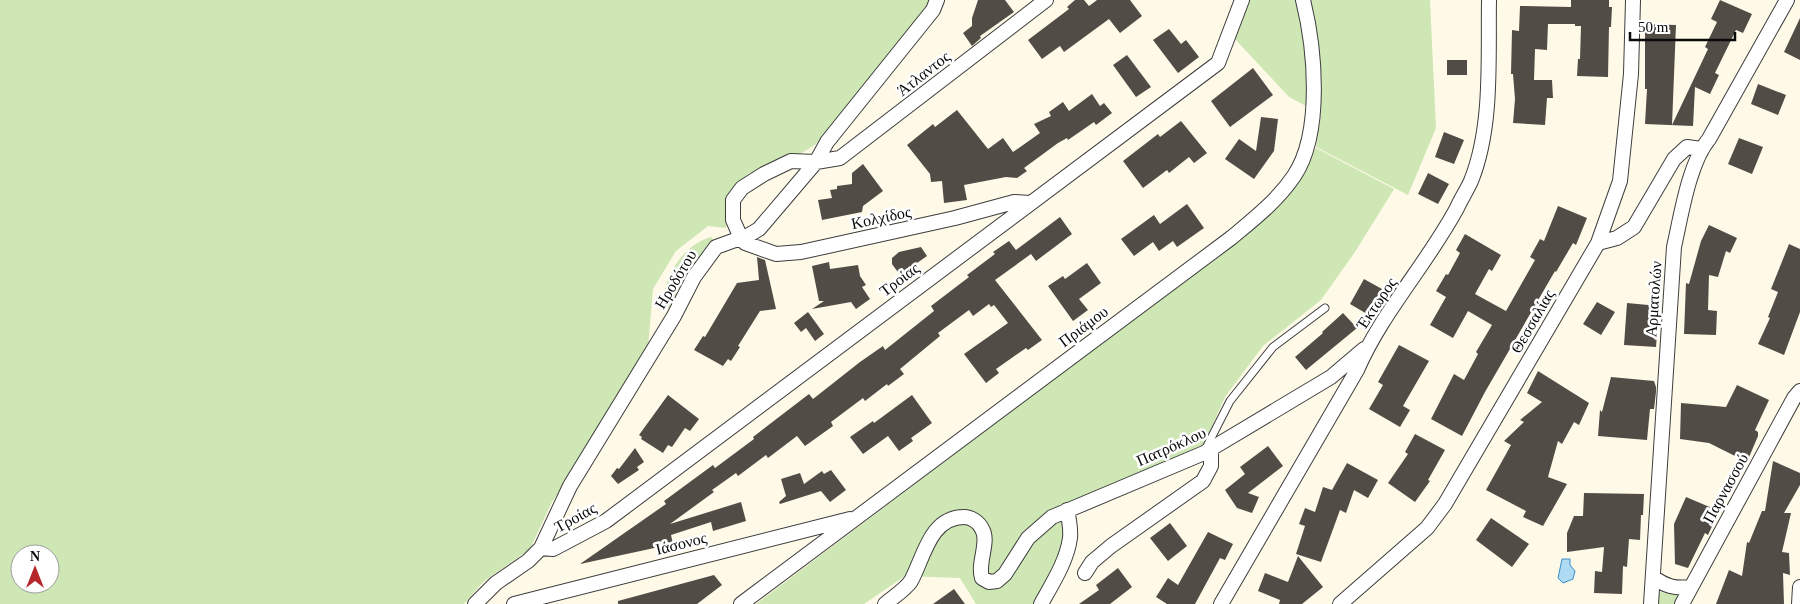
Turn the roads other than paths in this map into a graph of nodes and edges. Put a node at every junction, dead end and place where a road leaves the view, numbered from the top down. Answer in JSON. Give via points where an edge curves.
{"nodes":[{"id":1,"x":937,"y":0,"type":"edge"},
{"id":2,"x":1046,"y":0,"type":"edge"},
{"id":3,"x":1242,"y":0,"type":"edge"},
{"id":4,"x":1303,"y":0,"type":"edge"},
{"id":5,"x":1489,"y":0,"type":"edge"},
{"id":6,"x":1633,"y":0,"type":"edge"},
{"id":7,"x":1787,"y":0,"type":"edge"},
{"id":8,"x":1700,"y":149,"type":"junction"},
{"id":9,"x":816,"y":162,"type":"junction"},
{"id":10,"x":1030,"y":203,"type":"junction"},
{"id":11,"x":741,"y":238,"type":"junction"},
{"id":12,"x":1598,"y":243,"type":"junction"},
{"id":13,"x":1326,"y":308,"type":"dead end"},
{"id":14,"x":1367,"y":347,"type":"junction"},
{"id":15,"x":1800,"y":391,"type":"edge"},
{"id":16,"x":1207,"y":451,"type":"junction"},
{"id":17,"x":1067,"y":510,"type":"junction"},
{"id":18,"x":857,"y":517,"type":"junction"},
{"id":19,"x":541,"y":548,"type":"junction"},
{"id":20,"x":1085,"y":573,"type":"dead end"},
{"id":21,"x":1653,"y":577,"type":"junction"},
{"id":22,"x":1690,"y":587,"type":"junction"},
{"id":23,"x":1800,"y":588,"type":"edge"},
{"id":24,"x":475,"y":604,"type":"edge"},
{"id":25,"x":514,"y":604,"type":"edge"},
{"id":26,"x":741,"y":604,"type":"edge"},
{"id":27,"x":885,"y":604,"type":"edge"},
{"id":28,"x":1041,"y":604,"type":"edge"},
{"id":29,"x":1222,"y":604,"type":"edge"},
{"id":30,"x":1340,"y":604,"type":"edge"},
{"id":31,"x":1650,"y":604,"type":"edge"},
{"id":32,"x":1682,"y":604,"type":"edge"},
{"id":33,"x":1799,"y":604,"type":"edge"}],
"edges":[{"from":1,"to":9,"type":"street","name":"Ηροδότου","via":[[933,10],[827,142]]},
{"from":2,"to":9,"type":"street","name":"Άτλαντος","via":[[840,158]]},
{"from":3,"to":10,"type":"street","name":"Τροίας","via":[[1218,63]]},
{"from":4,"to":18,"type":"street","name":"Πριάμου","via":[[1312,44],[1314,96],[1308,148],[1295,175],[1274,201],[1231,238]]},
{"from":5,"to":14,"type":"street","name":"Έκτωρος","via":[[1486,101],[1481,149],[1471,182],[1445,229]]},
{"from":6,"to":12,"type":"street","name":"Θεσσαλίας","via":[[1631,74],[1620,181]]},
{"from":7,"to":8,"type":"street","name":"Αρματολών","via":[[1709,139]]},
{"from":8,"to":12,"type":"street","via":[[1688,147],[1674,159],[1634,227],[1617,238]]},
{"from":8,"to":21,"type":"street","name":"Αρματολών","via":[[1674,247]]},
{"from":9,"to":11,"type":"street","name":"Ηροδότου","via":[[759,229]]},
{"from":9,"to":11,"type":"street","name":"Άτλαντος","via":[[791,162],[742,188],[733,200],[733,220]]},
{"from":10,"to":11,"type":"street","name":"Κολχίδος","via":[[1014,202],[801,252],[776,254],[745,243]]},
{"from":10,"to":19,"type":"street","name":"Τροίας","via":[[606,521],[553,549]]},
{"from":11,"to":19,"type":"street","name":"Ηροδότου","via":[[716,247],[694,277],[674,316],[570,486]]},
{"from":12,"to":30,"type":"street","name":"Θεσσαλίας","via":[[1445,504],[1427,528]]},
{"from":13,"to":16,"type":"lane","via":[[1273,347],[1230,401]]},
{"from":14,"to":16,"type":"street","name":"Πατρόκλου","via":[[1331,377]]},
{"from":14,"to":29,"type":"street","name":"Έκτωρος","via":[[1357,370]]},
{"from":15,"to":22,"type":"street","name":"Παρνασσού"},
{"from":16,"to":17,"type":"street","name":"Πατρόκλου"},
{"from":16,"to":20,"type":"street","via":[[1211,466],[1203,481],[1111,546],[1092,562]]},
{"from":17,"to":27,"type":"street","name":"Πατρόκλου","via":[[1028,538],[1005,574],[997,581],[989,582],[982,578],[980,572],[984,530],[967,517],[953,518],[940,526],[929,539],[910,583]]},
{"from":17,"to":28,"type":"street","via":[[1070,538],[1059,573]]},
{"from":18,"to":25,"type":"street","name":"Ιάσονος"},
{"from":18,"to":26,"type":"street","name":"Πριάμου"},
{"from":19,"to":24,"type":"street","name":"Ηροδότου"},
{"from":21,"to":22,"type":"street","via":[[1671,587]]},
{"from":21,"to":31,"type":"street","name":"Αρματολών"},
{"from":22,"to":32,"type":"street","name":"Παρνασσού"},
{"from":23,"to":33,"type":"street"}]}
